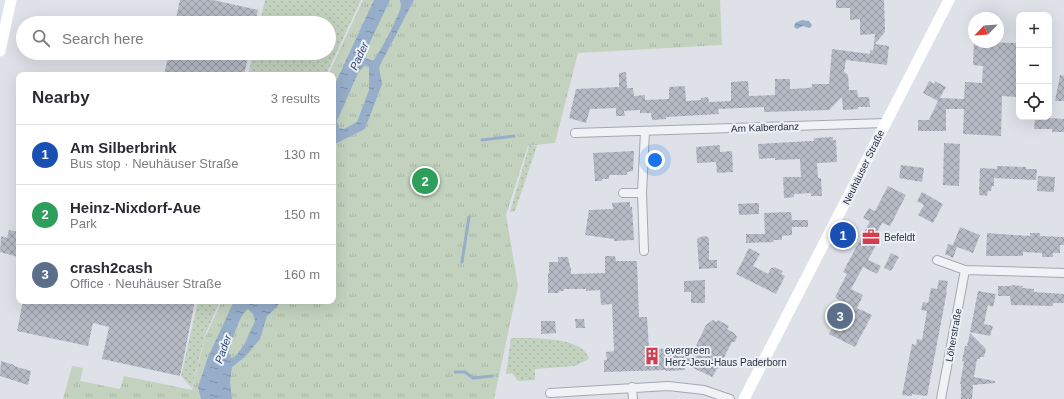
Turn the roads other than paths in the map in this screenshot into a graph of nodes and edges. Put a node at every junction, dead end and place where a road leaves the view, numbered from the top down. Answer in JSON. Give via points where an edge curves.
{"nodes":[{"id":1,"x":11,"y":0,"type":"edge"},
{"id":2,"x":949,"y":0,"type":"edge"},
{"id":3,"x":0,"y":51,"type":"edge"},
{"id":4,"x":885,"y":123,"type":"junction"},
{"id":5,"x":645,"y":131,"type":"junction"},
{"id":6,"x":575,"y":133,"type":"dead end"},
{"id":7,"x":623,"y":193,"type":"dead end"},
{"id":8,"x":642,"y":193,"type":"junction"},
{"id":9,"x":644,"y":251,"type":"dead end"},
{"id":10,"x":937,"y":260,"type":"dead end"},
{"id":11,"x":965,"y":270,"type":"junction"},
{"id":12,"x":1064,"y":273,"type":"edge"},
{"id":13,"x":632,"y":387,"type":"junction"},
{"id":14,"x":550,"y":393,"type":"dead end"},
{"id":15,"x":633,"y":399,"type":"edge"},
{"id":16,"x":730,"y":399,"type":"edge"},
{"id":17,"x":744,"y":399,"type":"edge"},
{"id":18,"x":941,"y":399,"type":"edge"}],
"edges":[{"from":1,"to":3,"type":"main road"},
{"from":2,"to":4,"type":"main road","name":"Neuhäuser Straße"},
{"from":4,"to":5,"type":"street","name":"Am Kalberdanz"},
{"from":4,"to":17,"type":"main road","name":"Neuhäuser Straße"},
{"from":5,"to":6,"type":"street","name":"Am Kalberdanz"},
{"from":5,"to":8,"type":"street"},
{"from":7,"to":8,"type":"street"},
{"from":8,"to":9,"type":"street"},
{"from":10,"to":11,"type":"street"},
{"from":11,"to":12,"type":"street"},
{"from":11,"to":18,"type":"street","name":"Löherstraße"},
{"from":13,"to":14,"type":"street"},
{"from":13,"to":15,"type":"street"},
{"from":13,"to":16,"type":"street","via":[[668,386],[704,390]]}]}
